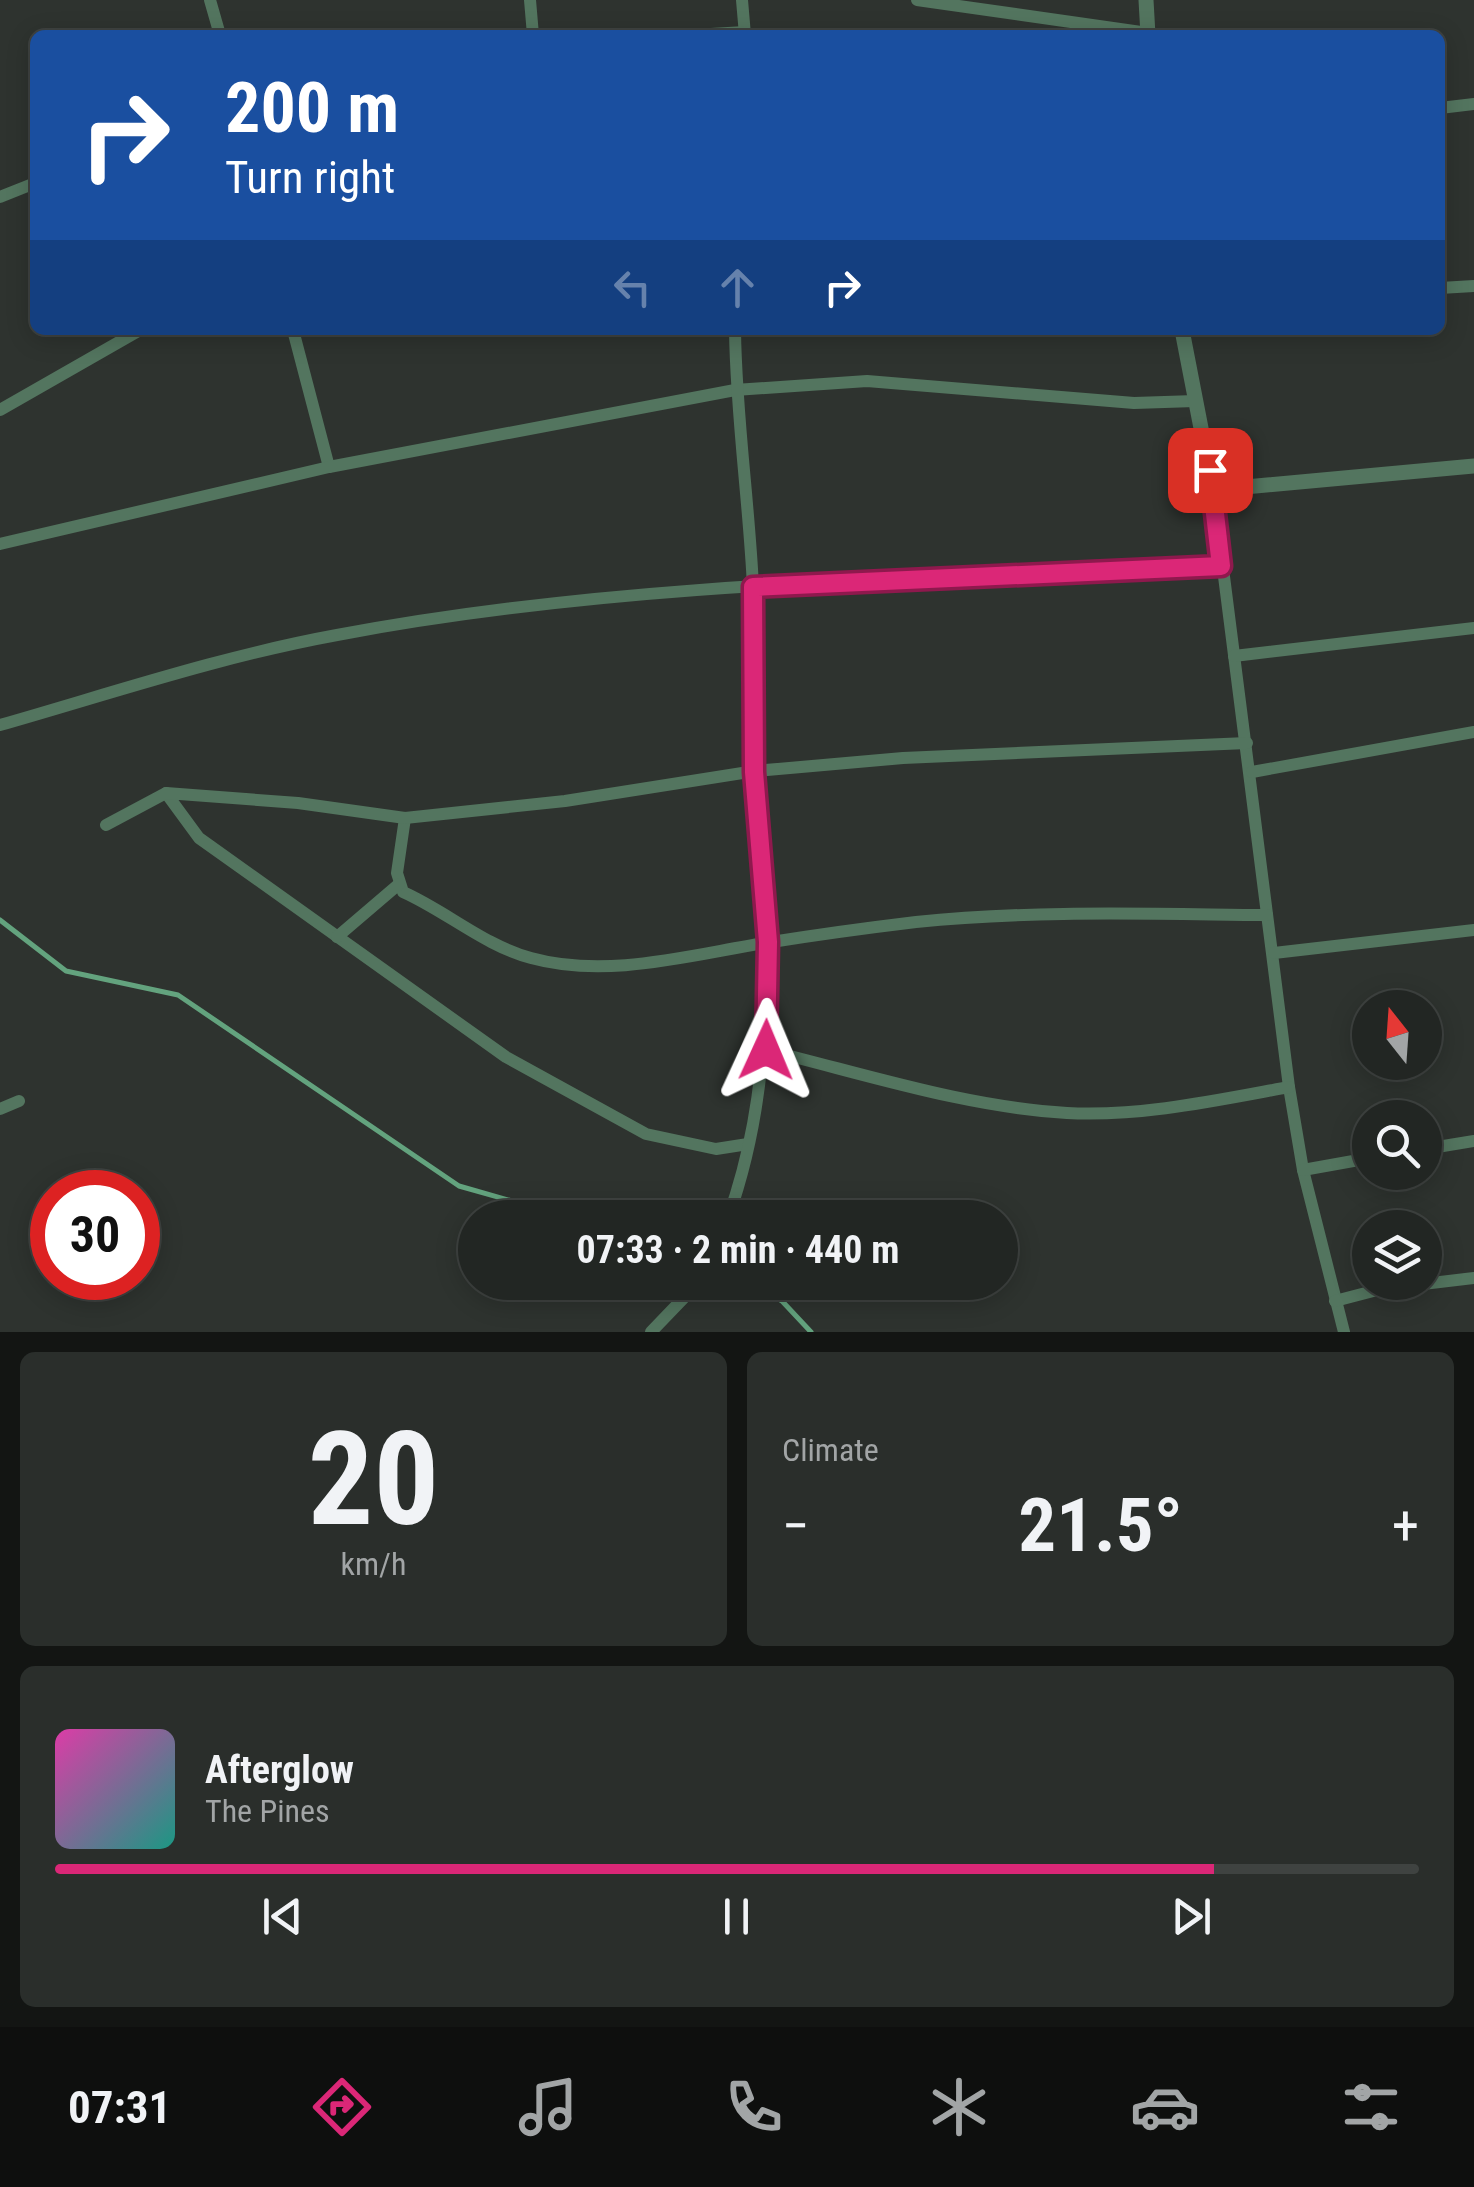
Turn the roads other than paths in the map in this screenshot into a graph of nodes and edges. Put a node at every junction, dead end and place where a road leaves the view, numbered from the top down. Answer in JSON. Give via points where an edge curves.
{"nodes":[{"id":1,"x":210,"y":0,"type":"edge"},
{"id":2,"x":530,"y":0,"type":"edge"},
{"id":3,"x":742,"y":0,"type":"edge"},
{"id":4,"x":916,"y":0,"type":"edge"},
{"id":5,"x":1146,"y":0,"type":"edge"},
{"id":6,"x":219,"y":30,"type":"edge"},
{"id":7,"x":533,"y":30,"type":"edge"},
{"id":8,"x":745,"y":30,"type":"edge"},
{"id":9,"x":1121,"y":30,"type":"edge"},
{"id":10,"x":1148,"y":30,"type":"edge"},
{"id":11,"x":1474,"y":104,"type":"edge"},
{"id":12,"x":1445,"y":107,"type":"edge"},
{"id":13,"x":30,"y":184,"type":"edge"},
{"id":14,"x":0,"y":197,"type":"edge"},
{"id":15,"x":1474,"y":286,"type":"edge"},
{"id":16,"x":1445,"y":288,"type":"edge"},
{"id":17,"x":131,"y":335,"type":"edge"},
{"id":18,"x":294,"y":335,"type":"edge"},
{"id":19,"x":735,"y":335,"type":"edge"},
{"id":20,"x":1183,"y":335,"type":"edge"},
{"id":21,"x":736,"y":390,"type":"junction"},
{"id":22,"x":1195,"y":401,"type":"junction"},
{"id":23,"x":0,"y":410,"type":"edge"},
{"id":24,"x":1474,"y":466,"type":"edge"},
{"id":25,"x":329,"y":467,"type":"junction"},
{"id":26,"x":1213,"y":490,"type":"junction"},
{"id":27,"x":0,"y":544,"type":"edge"},
{"id":28,"x":1221,"y":566,"type":"junction"},
{"id":29,"x":753,"y":587,"type":"junction"},
{"id":30,"x":1474,"y":628,"type":"edge"},
{"id":31,"x":1234,"y":656,"type":"junction"},
{"id":32,"x":0,"y":725,"type":"edge"},
{"id":33,"x":1474,"y":732,"type":"edge"},
{"id":34,"x":1247,"y":743,"type":"junction"},
{"id":35,"x":754,"y":772,"type":"junction"},
{"id":36,"x":1252,"y":772,"type":"junction"},
{"id":37,"x":166,"y":793,"type":"junction"},
{"id":38,"x":405,"y":818,"type":"junction"},
{"id":39,"x":106,"y":826,"type":"dead end"},
{"id":40,"x":399,"y":884,"type":"junction"},
{"id":41,"x":1266,"y":915,"type":"junction"},
{"id":42,"x":1474,"y":930,"type":"edge"},
{"id":43,"x":336,"y":937,"type":"junction"},
{"id":44,"x":768,"y":942,"type":"junction"},
{"id":45,"x":1274,"y":954,"type":"junction"},
{"id":46,"x":766,"y":1050,"type":"junction"},
{"id":47,"x":1289,"y":1086,"type":"junction"},
{"id":48,"x":18,"y":1101,"type":"dead end"},
{"id":49,"x":0,"y":1109,"type":"edge"},
{"id":50,"x":1474,"y":1141,"type":"edge"},
{"id":51,"x":748,"y":1144,"type":"junction"},
{"id":52,"x":1442,"y":1146,"type":"edge"},
{"id":53,"x":1352,"y":1161,"type":"edge"},
{"id":54,"x":1303,"y":1170,"type":"junction"},
{"id":55,"x":733,"y":1200,"type":"edge"},
{"id":56,"x":1474,"y":1278,"type":"edge"},
{"id":57,"x":682,"y":1300,"type":"edge"},
{"id":58,"x":1336,"y":1302,"type":"junction"},
{"id":59,"x":652,"y":1332,"type":"edge"},
{"id":60,"x":1344,"y":1332,"type":"edge"}],
"edges":[{"from":1,"to":6,"type":"street"},
{"from":2,"to":7,"type":"street"},
{"from":3,"to":8,"type":"street"},
{"from":4,"to":9,"type":"street"},
{"from":5,"to":10,"type":"street"},
{"from":11,"to":12,"type":"street"},
{"from":13,"to":14,"type":"street"},
{"from":15,"to":16,"type":"street"},
{"from":17,"to":23,"type":"street"},
{"from":18,"to":25,"type":"street"},
{"from":19,"to":21,"type":"street"},
{"from":20,"to":22,"type":"street"},
{"from":21,"to":22,"type":"street","via":[[868,381],[1134,403]]},
{"from":21,"to":25,"type":"street"},
{"from":21,"to":29,"type":"street"},
{"from":22,"to":26,"type":"street"},
{"from":24,"to":26,"type":"street"},
{"from":25,"to":27,"type":"street"},
{"from":26,"to":28,"type":"street"},
{"from":28,"to":29,"type":"street"},
{"from":28,"to":31,"type":"street"},
{"from":29,"to":32,"type":"street","via":[[564,603],[338,634],[203,663]]},
{"from":29,"to":35,"type":"street"},
{"from":30,"to":31,"type":"street"},
{"from":31,"to":34,"type":"street"},
{"from":33,"to":36,"type":"street"},
{"from":34,"to":35,"type":"street","via":[[903,758]]},
{"from":34,"to":36,"type":"street"},
{"from":35,"to":38,"type":"street"},
{"from":35,"to":44,"type":"street"},
{"from":36,"to":41,"type":"street"},
{"from":37,"to":38,"type":"street"},
{"from":37,"to":39,"type":"street"},
{"from":37,"to":43,"type":"street","via":[[199,838]]},
{"from":38,"to":40,"type":"street"},
{"from":40,"to":43,"type":"street"},
{"from":40,"to":44,"type":"street","via":[[403,892],[531,958],[578,965],[649,963]]},
{"from":41,"to":44,"type":"street","via":[[1024,916]]},
{"from":41,"to":45,"type":"street"},
{"from":42,"to":45,"type":"street"},
{"from":43,"to":51,"type":"street","via":[[506,1057],[646,1134],[716,1149]]},
{"from":44,"to":46,"type":"street"},
{"from":45,"to":47,"type":"street"},
{"from":46,"to":47,"type":"street","via":[[996,1106],[1071,1113],[1214,1101]]},
{"from":46,"to":51,"type":"street"},
{"from":47,"to":54,"type":"street"},
{"from":48,"to":49,"type":"street"},
{"from":50,"to":52,"type":"street"},
{"from":51,"to":55,"type":"street"},
{"from":53,"to":54,"type":"street"},
{"from":54,"to":58,"type":"street"},
{"from":56,"to":58,"type":"street","via":[[1381,1289]]},
{"from":57,"to":59,"type":"street"},
{"from":58,"to":60,"type":"street"}]}
